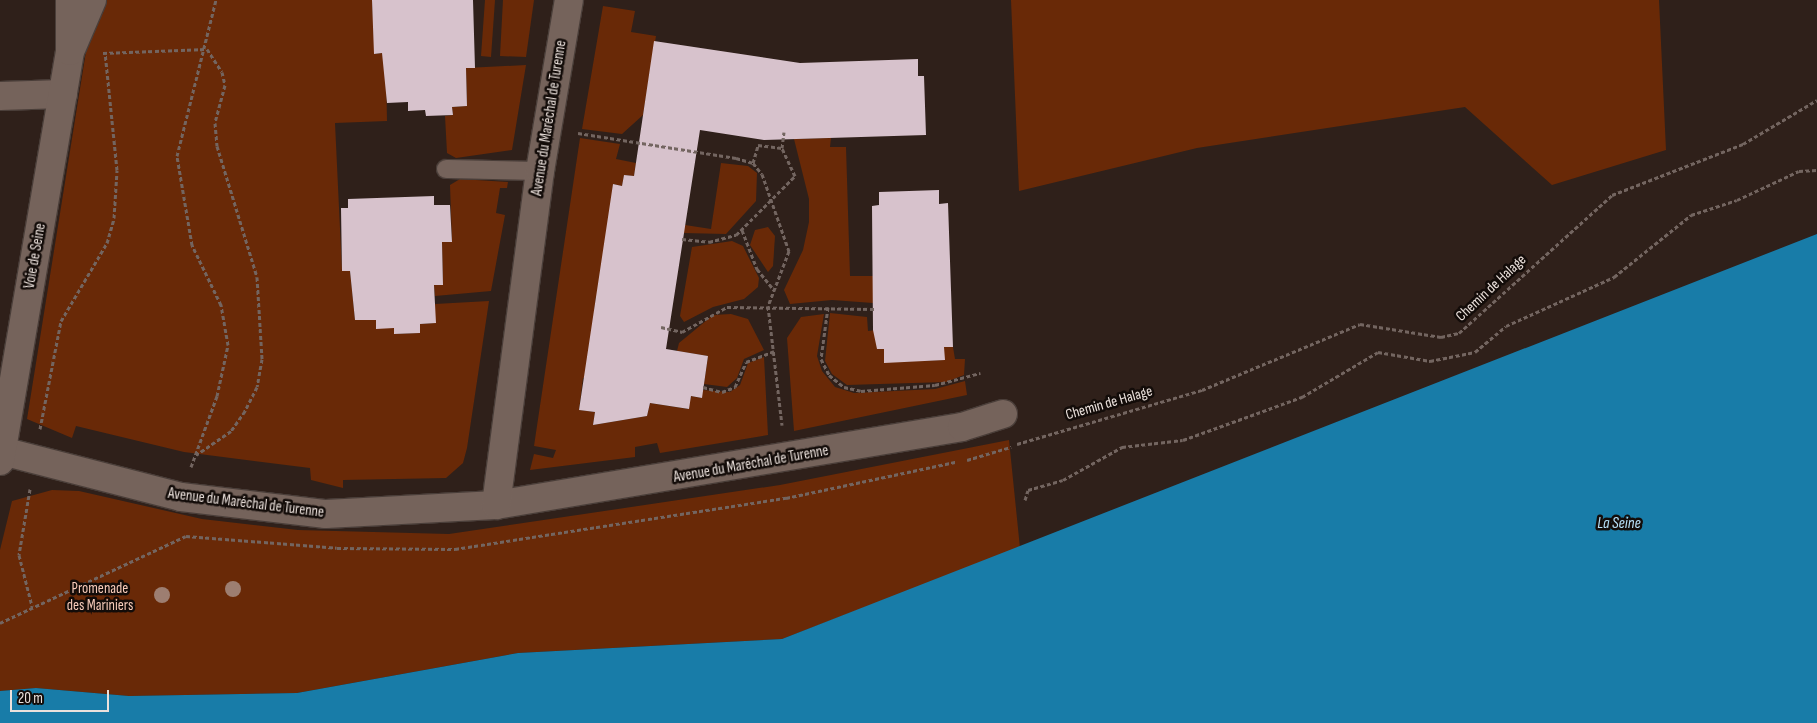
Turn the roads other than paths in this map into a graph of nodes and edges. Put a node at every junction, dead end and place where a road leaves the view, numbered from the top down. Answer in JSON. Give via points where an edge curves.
{"nodes":[{"id":1,"x":70,"y":0,"type":"edge"},
{"id":2,"x":92,"y":0,"type":"edge"},
{"id":3,"x":569,"y":0,"type":"edge"},
{"id":4,"x":70,"y":51,"type":"junction"},
{"id":5,"x":63,"y":94,"type":"junction"},
{"id":6,"x":0,"y":96,"type":"edge"},
{"id":7,"x":446,"y":169,"type":"dead end"},
{"id":8,"x":540,"y":172,"type":"junction"},
{"id":9,"x":1004,"y":414,"type":"dead end"},
{"id":10,"x":1,"y":456,"type":"edge"},
{"id":11,"x":496,"y":505,"type":"junction"}],
"edges":[{"from":1,"to":4,"type":"street","name":"Voie de Seine"},
{"from":2,"to":4,"type":"street","name":"Voie de Seine"},
{"from":3,"to":8,"type":"street","name":"Avenue du Maréchal de Turenne"},
{"from":4,"to":5,"type":"street","name":"Voie de Seine"},
{"from":5,"to":6,"type":"street"},
{"from":5,"to":10,"type":"street","name":"Voie de Seine"},
{"from":7,"to":8,"type":"lane"},
{"from":8,"to":11,"type":"street","name":"Avenue du Maréchal de Turenne"},
{"from":9,"to":11,"type":"street","name":"Avenue du Maréchal de Turenne","via":[[962,427]]},
{"from":10,"to":11,"type":"street","name":"Avenue du Maréchal de Turenne","via":[[35,461],[181,497],[326,514]]}]}
